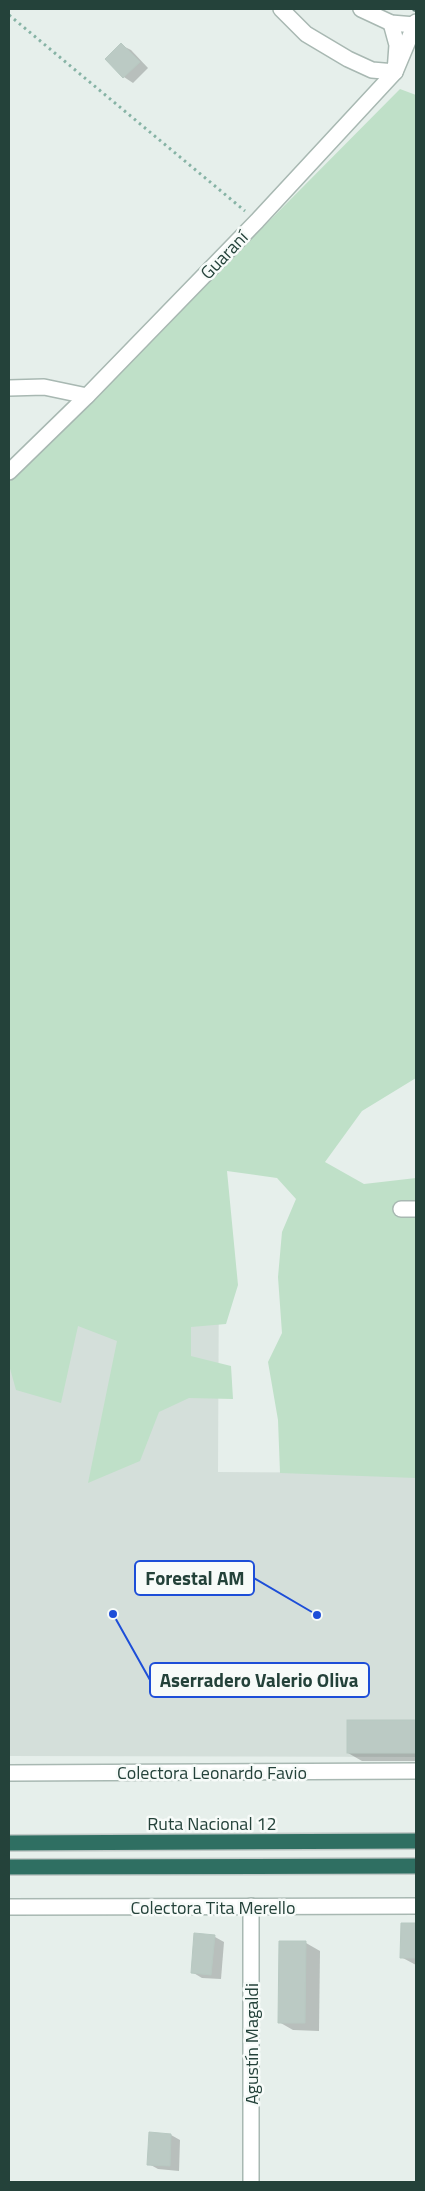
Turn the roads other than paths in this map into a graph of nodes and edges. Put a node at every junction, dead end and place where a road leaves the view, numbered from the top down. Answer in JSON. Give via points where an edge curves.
{"nodes":[{"id":1,"x":281,"y":9,"type":"edge"},
{"id":2,"x":361,"y":9,"type":"edge"},
{"id":3,"x":391,"y":23,"type":"junction"},
{"id":4,"x":416,"y":24,"type":"edge"},
{"id":5,"x":395,"y":72,"type":"junction"},
{"id":6,"x":9,"y":388,"type":"edge"},
{"id":7,"x":87,"y":396,"type":"junction"},
{"id":8,"x":9,"y":472,"type":"edge"},
{"id":9,"x":416,"y":1771,"type":"edge"},
{"id":10,"x":9,"y":1773,"type":"edge"},
{"id":11,"x":416,"y":1841,"type":"edge"},
{"id":12,"x":9,"y":1843,"type":"edge"},
{"id":13,"x":416,"y":1866,"type":"edge"},
{"id":14,"x":9,"y":1867,"type":"edge"},
{"id":15,"x":251,"y":1906,"type":"junction"},
{"id":16,"x":416,"y":1906,"type":"edge"},
{"id":17,"x":9,"y":1907,"type":"edge"},
{"id":18,"x":252,"y":2182,"type":"edge"}],
"edges":[{"from":1,"to":5,"type":"street","via":[[306,34],[348,59],[372,70]]},
{"from":2,"to":3,"type":"street"},
{"from":3,"to":4,"type":"street"},
{"from":3,"to":5,"type":"street","via":[[397,45]]},
{"from":4,"to":5,"type":"street","name":"Guaraní"},
{"from":5,"to":7,"type":"street","name":"Guaraní","via":[[257,222]]},
{"from":6,"to":7,"type":"street","via":[[44,387]]},
{"from":7,"to":8,"type":"street","name":"Guaraní"},
{"from":9,"to":10,"type":"street","name":"Colectora Leonardo Favio"},
{"from":11,"to":12,"type":"highway","name":"Ruta Nacional 12"},
{"from":13,"to":14,"type":"highway"},
{"from":15,"to":16,"type":"street","name":"Colectora Tita Merello"},
{"from":15,"to":17,"type":"street","name":"Colectora Tita Merello"},
{"from":15,"to":18,"type":"street","name":"Agustín Magaldi"}]}
